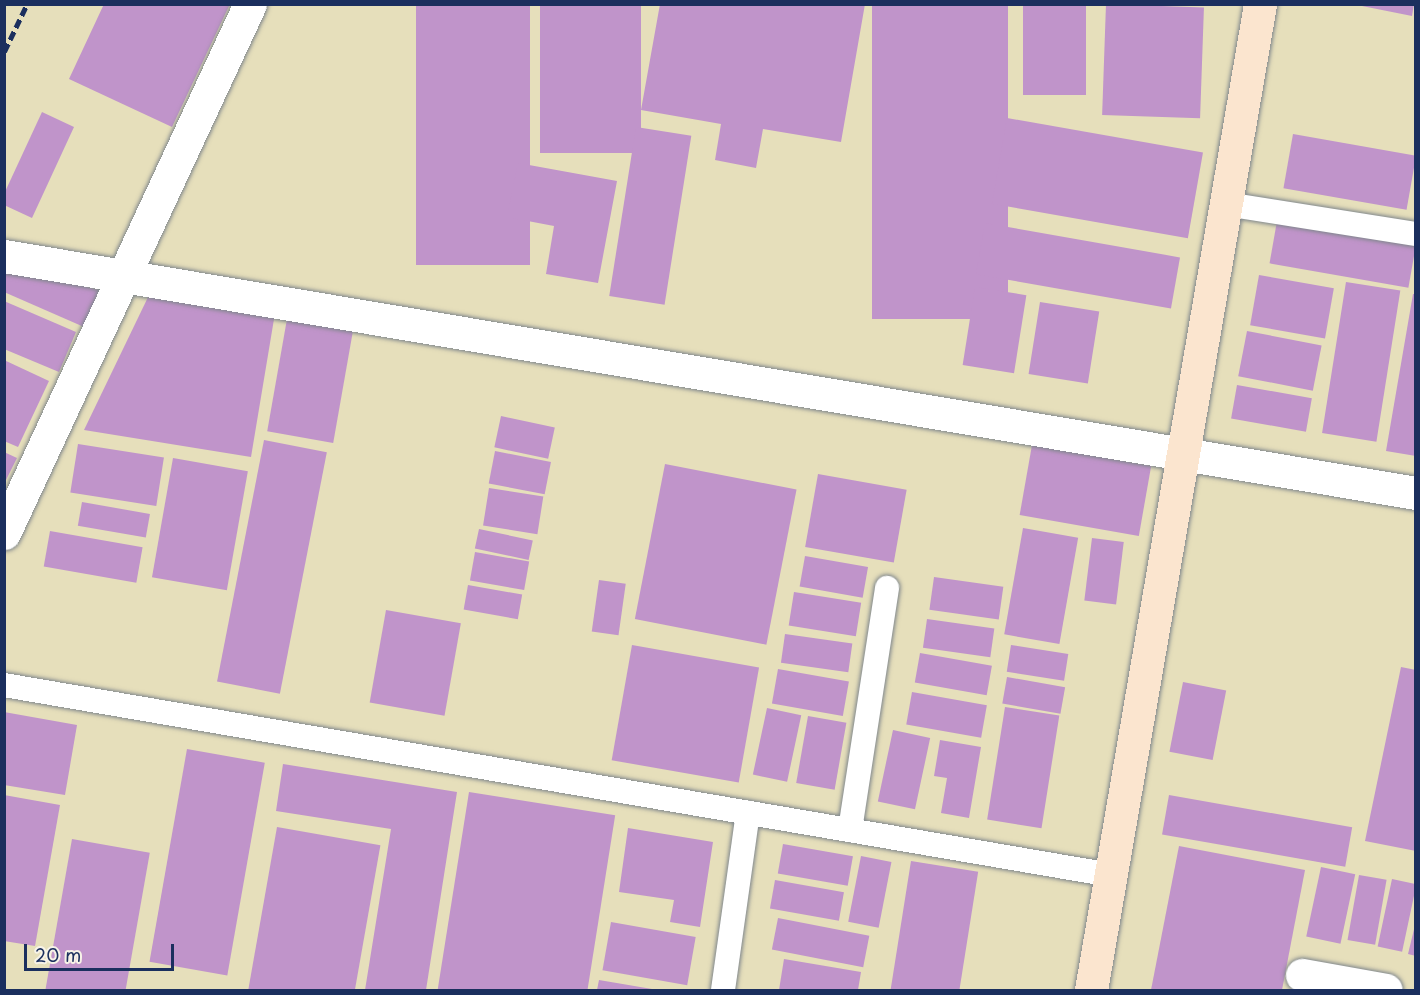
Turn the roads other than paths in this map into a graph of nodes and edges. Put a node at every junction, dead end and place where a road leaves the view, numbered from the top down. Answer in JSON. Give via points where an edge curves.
{"nodes":[{"id":1,"x":250,"y":4,"type":"edge"},
{"id":2,"x":1260,"y":4,"type":"edge"},
{"id":3,"x":1226,"y":204,"type":"junction"},
{"id":4,"x":1416,"y":234,"type":"edge"},
{"id":5,"x":4,"y":256,"type":"edge"},
{"id":6,"x":124,"y":277,"type":"junction"},
{"id":7,"x":1184,"y":452,"type":"junction"},
{"id":8,"x":1416,"y":493,"type":"edge"},
{"id":9,"x":4,"y":533,"type":"edge"},
{"id":10,"x":887,"y":588,"type":"dead end"},
{"id":11,"x":4,"y":685,"type":"edge"},
{"id":12,"x":748,"y":813,"type":"junction"},
{"id":13,"x":850,"y":830,"type":"junction"},
{"id":14,"x":1111,"y":875,"type":"junction"},
{"id":15,"x":1302,"y":975,"type":"dead end"},
{"id":16,"x":723,"y":990,"type":"edge"},
{"id":17,"x":1091,"y":990,"type":"edge"},
{"id":18,"x":1386,"y":990,"type":"edge"}],
"edges":[{"from":1,"to":6,"type":"street"},
{"from":2,"to":3,"type":"street"},
{"from":3,"to":4,"type":"lane"},
{"from":3,"to":7,"type":"street"},
{"from":5,"to":6,"type":"street"},
{"from":6,"to":7,"type":"street"},
{"from":6,"to":9,"type":"street"},
{"from":7,"to":8,"type":"street"},
{"from":7,"to":14,"type":"street"},
{"from":10,"to":13,"type":"lane"},
{"from":11,"to":12,"type":"lane"},
{"from":12,"to":13,"type":"lane"},
{"from":12,"to":16,"type":"lane"},
{"from":13,"to":14,"type":"lane"},
{"from":14,"to":17,"type":"street"},
{"from":15,"to":18,"type":"street"}]}
